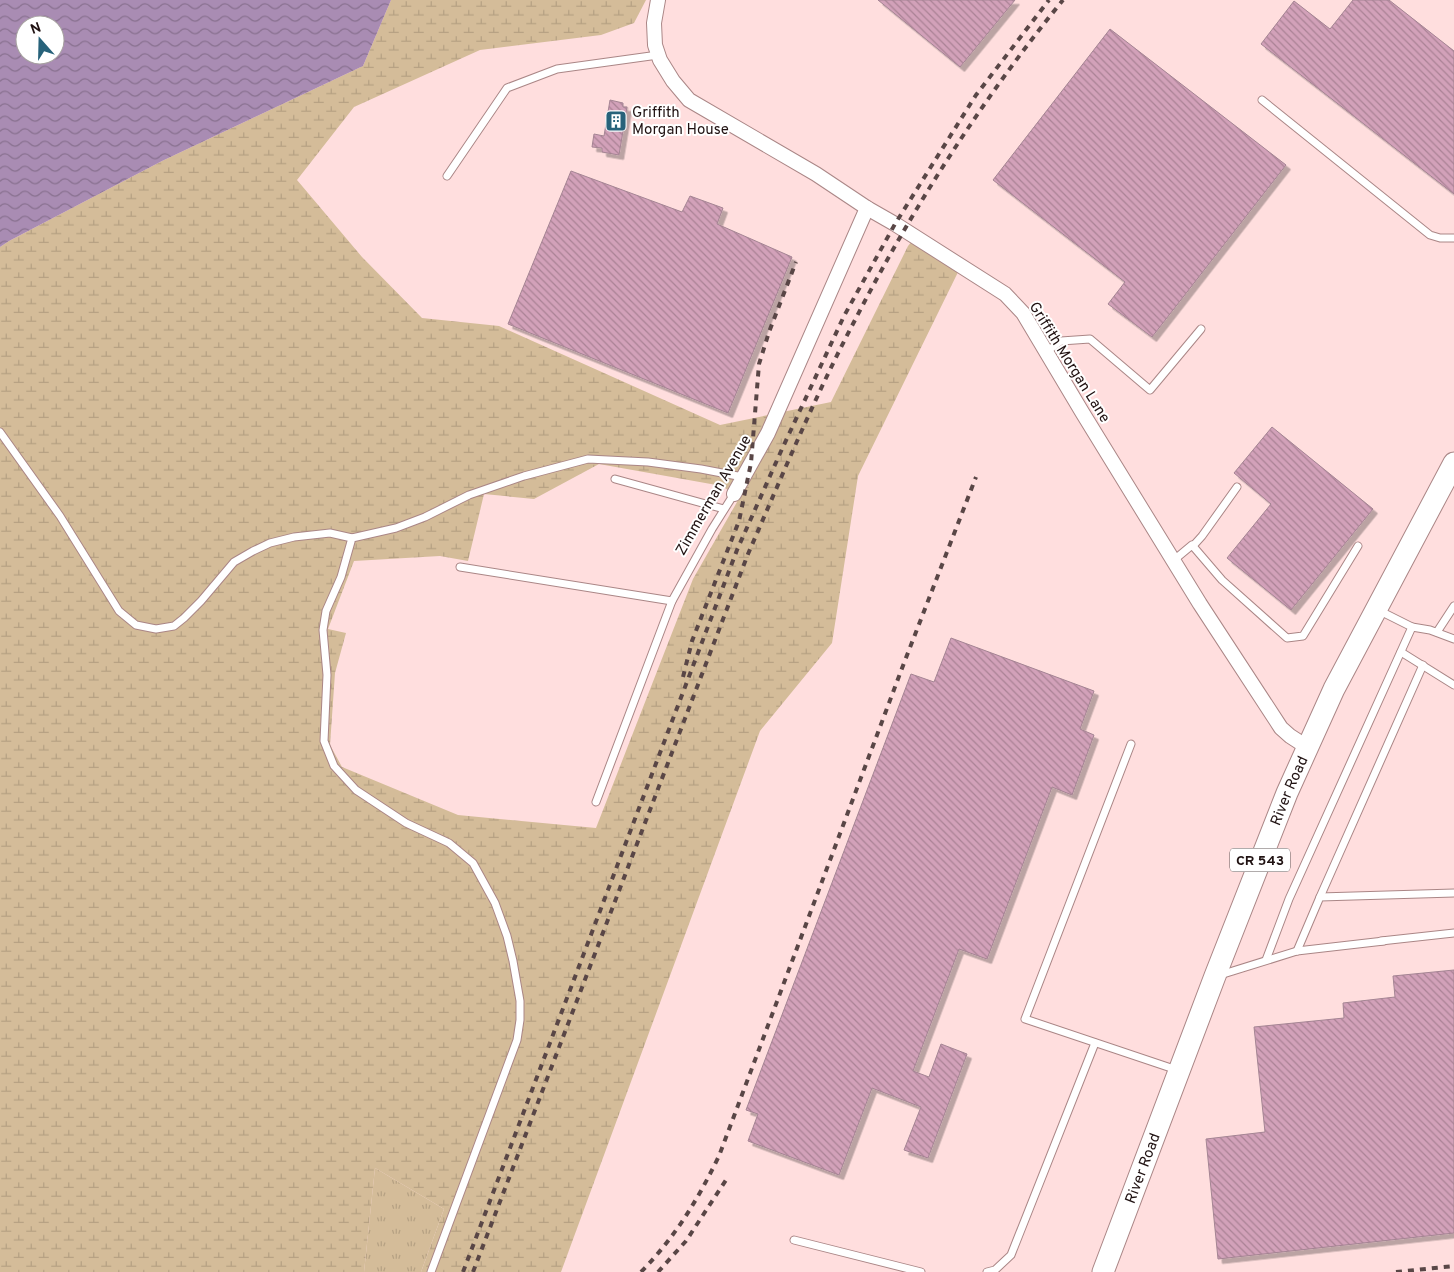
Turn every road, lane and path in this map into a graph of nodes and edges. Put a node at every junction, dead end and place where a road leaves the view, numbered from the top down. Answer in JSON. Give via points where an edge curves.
{"nodes":[{"id":1,"x":658,"y":0,"type":"edge"},
{"id":2,"x":658,"y":55,"type":"junction"},
{"id":3,"x":1262,"y":100,"type":"dead end"},
{"id":4,"x":447,"y":176,"type":"dead end"},
{"id":5,"x":867,"y":208,"type":"junction"},
{"id":6,"x":1454,"y":238,"type":"edge"},
{"id":7,"x":1201,"y":329,"type":"dead end"},
{"id":8,"x":1046,"y":352,"type":"junction"},
{"id":9,"x":0,"y":432,"type":"edge"},
{"id":10,"x":1454,"y":464,"type":"edge"},
{"id":11,"x":743,"y":477,"type":"junction"},
{"id":12,"x":615,"y":479,"type":"dead end"},
{"id":13,"x":1237,"y":487,"type":"dead end"},
{"id":14,"x":734,"y":494,"type":"joint"},
{"id":15,"x":724,"y":509,"type":"junction"},
{"id":16,"x":352,"y":538,"type":"junction"},
{"id":17,"x":1193,"y":546,"type":"junction"},
{"id":18,"x":1358,"y":546,"type":"dead end"},
{"id":19,"x":1174,"y":560,"type":"junction"},
{"id":20,"x":460,"y":567,"type":"dead end"},
{"id":21,"x":672,"y":601,"type":"junction"},
{"id":22,"x":1454,"y":606,"type":"edge"},
{"id":23,"x":1376,"y":609,"type":"junction"},
{"id":24,"x":1412,"y":627,"type":"junction"},
{"id":25,"x":1437,"y":632,"type":"junction"},
{"id":26,"x":1454,"y":639,"type":"edge"},
{"id":27,"x":1401,"y":652,"type":"junction"},
{"id":28,"x":1423,"y":665,"type":"junction"},
{"id":29,"x":1454,"y":685,"type":"edge"},
{"id":30,"x":1132,"y":744,"type":"dead end"},
{"id":31,"x":1307,"y":747,"type":"junction"},
{"id":32,"x":596,"y":802,"type":"dead end"},
{"id":33,"x":1454,"y":893,"type":"edge"},
{"id":34,"x":1320,"y":897,"type":"junction"},
{"id":35,"x":1454,"y":933,"type":"edge"},
{"id":36,"x":1298,"y":951,"type":"junction"},
{"id":37,"x":1266,"y":960,"type":"junction"},
{"id":38,"x":1215,"y":976,"type":"junction"},
{"id":39,"x":1095,"y":1042,"type":"junction"},
{"id":40,"x":1179,"y":1071,"type":"junction"},
{"id":41,"x":794,"y":1240,"type":"dead end"},
{"id":42,"x":432,"y":1272,"type":"edge"},
{"id":43,"x":921,"y":1272,"type":"edge"},
{"id":44,"x":987,"y":1272,"type":"edge"},
{"id":45,"x":1103,"y":1272,"type":"edge"}],
"edges":[{"from":1,"to":2,"type":"street","name":"Griffith Morgan Lane","via":[[654,45]]},
{"from":2,"to":4,"type":"lane","via":[[557,69],[508,88]]},
{"from":2,"to":5,"type":"street","name":"Griffith Morgan Lane","via":[[672,81],[689,100],[816,174]]},
{"from":3,"to":6,"type":"lane","via":[[1430,235]]},
{"from":5,"to":8,"type":"street","name":"Griffith Morgan Lane","via":[[1005,294],[1023,313]]},
{"from":5,"to":11,"type":"street","name":"Zimmerman Avenue","via":[[768,432]]},
{"from":7,"to":8,"type":"lane","via":[[1150,390],[1090,339],[1061,341]]},
{"from":8,"to":19,"type":"street","name":"Griffith Morgan Lane"},
{"from":9,"to":16,"type":"lane","via":[[60,516],[119,611],[136,625],[156,629],[174,626],[201,601],[234,562],[270,543],[330,533]]},
{"from":10,"to":23,"type":"main road","name":"River Road","number":"CR 543"},
{"from":11,"to":14,"type":"street","name":"Zimmerman Avenue"},
{"from":11,"to":16,"type":"lane","via":[[648,462],[588,459],[469,495],[396,528]]},
{"from":12,"to":15,"type":"lane"},
{"from":13,"to":17,"type":"lane"},
{"from":14,"to":15,"type":"lane","name":"Zimmerman Avenue"},
{"from":15,"to":21,"type":"lane","name":"Zimmerman Avenue"},
{"from":16,"to":42,"type":"lane","via":[[326,611],[323,630],[327,675],[324,741],[334,766],[356,790],[406,823],[449,843],[473,863],[507,936],[520,1001],[518,1040]]},
{"from":17,"to":18,"type":"lane","via":[[1222,580],[1287,638],[1303,636]]},
{"from":17,"to":19,"type":"lane"},
{"from":19,"to":31,"type":"street","name":"Griffith Morgan Lane","via":[[1281,728]]},
{"from":20,"to":21,"type":"lane"},
{"from":21,"to":32,"type":"lane","name":"Zimmerman Avenue"},
{"from":22,"to":25,"type":"lane"},
{"from":23,"to":24,"type":"lane"},
{"from":23,"to":31,"type":"main road","name":"River Road","number":"CR 543"},
{"from":24,"to":25,"type":"lane"},
{"from":24,"to":27,"type":"lane"},
{"from":25,"to":26,"type":"lane"},
{"from":27,"to":28,"type":"lane"},
{"from":27,"to":37,"type":"lane","via":[[1289,900]]},
{"from":28,"to":29,"type":"lane"},
{"from":28,"to":34,"type":"lane"},
{"from":30,"to":39,"type":"lane","via":[[1025,1019]]},
{"from":31,"to":38,"type":"main road","name":"River Road","number":"CR 543"},
{"from":33,"to":34,"type":"lane"},
{"from":34,"to":36,"type":"lane"},
{"from":35,"to":36,"type":"lane"},
{"from":36,"to":37,"type":"lane"},
{"from":37,"to":38,"type":"lane"},
{"from":38,"to":40,"type":"main road","name":"River Road","number":"CR 543"},
{"from":39,"to":40,"type":"lane"},
{"from":39,"to":44,"type":"lane","via":[[1012,1255],[995,1270]]},
{"from":40,"to":45,"type":"main road","name":"River Road","number":"CR 543"},
{"from":41,"to":43,"type":"lane"}]}
